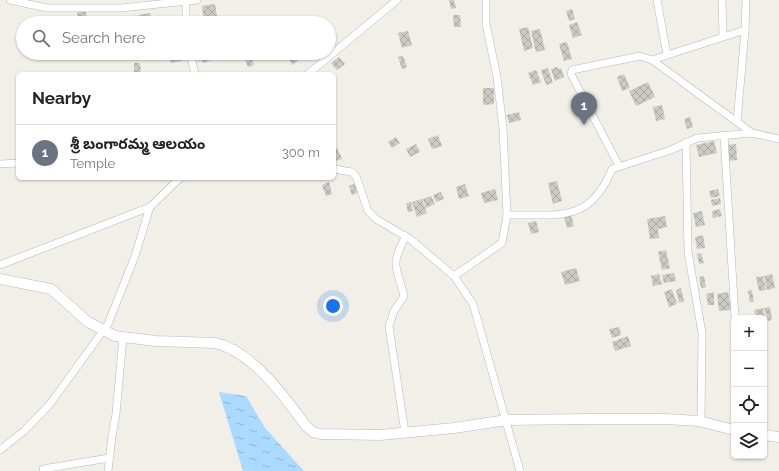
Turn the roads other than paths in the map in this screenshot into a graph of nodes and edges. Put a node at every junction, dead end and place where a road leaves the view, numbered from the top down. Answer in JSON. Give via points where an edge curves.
{"nodes":[{"id":1,"x":10,"y":0,"type":"edge"},
{"id":2,"x":197,"y":0,"type":"edge"},
{"id":3,"x":398,"y":0,"type":"edge"},
{"id":4,"x":486,"y":0,"type":"edge"},
{"id":5,"x":657,"y":0,"type":"edge"},
{"id":6,"x":722,"y":0,"type":"edge"},
{"id":7,"x":746,"y":0,"type":"edge"},
{"id":8,"x":186,"y":1,"type":"edge"},
{"id":9,"x":186,"y":16,"type":"edge"},
{"id":10,"x":745,"y":30,"type":"junction"},
{"id":11,"x":723,"y":36,"type":"junction"},
{"id":12,"x":336,"y":51,"type":"edge"},
{"id":13,"x":667,"y":54,"type":"junction"},
{"id":14,"x":192,"y":60,"type":"edge"},
{"id":15,"x":325,"y":60,"type":"edge"},
{"id":16,"x":652,"y":60,"type":"junction"},
{"id":17,"x":195,"y":72,"type":"edge"},
{"id":18,"x":310,"y":72,"type":"edge"},
{"id":19,"x":737,"y":122,"type":"junction"},
{"id":20,"x":752,"y":133,"type":"junction"},
{"id":21,"x":724,"y":135,"type":"junction"},
{"id":22,"x":779,"y":139,"type":"edge"},
{"id":23,"x":686,"y":142,"type":"junction"},
{"id":24,"x":16,"y":163,"type":"edge"},
{"id":25,"x":0,"y":164,"type":"edge"},
{"id":26,"x":618,"y":166,"type":"junction"},
{"id":27,"x":336,"y":169,"type":"edge"},
{"id":28,"x":178,"y":180,"type":"edge"},
{"id":29,"x":150,"y":207,"type":"junction"},
{"id":30,"x":507,"y":215,"type":"junction"},
{"id":31,"x":406,"y":236,"type":"junction"},
{"id":32,"x":0,"y":265,"type":"edge"},
{"id":33,"x":454,"y":276,"type":"junction"},
{"id":34,"x":0,"y":278,"type":"edge"},
{"id":35,"x":735,"y":315,"type":"edge"},
{"id":36,"x":103,"y":330,"type":"junction"},
{"id":37,"x":123,"y":337,"type":"junction"},
{"id":38,"x":507,"y":420,"type":"junction"},
{"id":39,"x":701,"y":422,"type":"junction"},
{"id":40,"x":731,"y":429,"type":"edge"},
{"id":41,"x":405,"y":433,"type":"junction"},
{"id":42,"x":767,"y":435,"type":"edge"},
{"id":43,"x":779,"y":437,"type":"edge"},
{"id":44,"x":0,"y":450,"type":"edge"},
{"id":45,"x":109,"y":458,"type":"junction"},
{"id":46,"x":43,"y":469,"type":"dead end"},
{"id":47,"x":108,"y":471,"type":"edge"},
{"id":48,"x":520,"y":471,"type":"edge"}],
"edges":[{"from":1,"to":8,"type":"street","via":[[47,8],[121,8]]},
{"from":2,"to":8,"type":"street"},
{"from":3,"to":12,"type":"street"},
{"from":4,"to":30,"type":"street","via":[[486,24],[497,77],[503,128]]},
{"from":5,"to":13,"type":"street"},
{"from":6,"to":11,"type":"street"},
{"from":7,"to":10,"type":"street"},
{"from":8,"to":9,"type":"street"},
{"from":10,"to":11,"type":"street"},
{"from":10,"to":19,"type":"street"},
{"from":11,"to":13,"type":"street"},
{"from":13,"to":16,"type":"street"},
{"from":14,"to":17,"type":"street"},
{"from":15,"to":18,"type":"street"},
{"from":16,"to":19,"type":"street"},
{"from":16,"to":26,"type":"street","via":[[640,56],[571,71]]},
{"from":19,"to":20,"type":"street"},
{"from":20,"to":21,"type":"street"},
{"from":20,"to":22,"type":"street"},
{"from":21,"to":23,"type":"street"},
{"from":21,"to":35,"type":"street"},
{"from":23,"to":26,"type":"street","via":[[671,150]]},
{"from":23,"to":39,"type":"street","via":[[688,252],[702,332]]},
{"from":24,"to":25,"type":"street"},
{"from":26,"to":30,"type":"street","via":[[612,169],[599,196],[582,210],[553,214]]},
{"from":27,"to":31,"type":"street","via":[[352,172],[356,176],[368,211],[376,219]]},
{"from":28,"to":29,"type":"street"},
{"from":29,"to":32,"type":"street"},
{"from":29,"to":36,"type":"street","via":[[135,256],[108,324]]},
{"from":30,"to":33,"type":"street","via":[[502,243]]},
{"from":31,"to":33,"type":"street"},
{"from":31,"to":41,"type":"street","via":[[397,255],[395,270],[404,296],[394,311],[389,326]]},
{"from":33,"to":38,"type":"street","via":[[473,304]]},
{"from":34,"to":36,"type":"street","via":[[51,289],[88,322]]},
{"from":36,"to":37,"type":"street"},
{"from":36,"to":44,"type":"street","via":[[50,404]]},
{"from":37,"to":41,"type":"street","via":[[215,343],[237,351],[270,381],[313,432],[343,435]]},
{"from":37,"to":45,"type":"street"},
{"from":38,"to":39,"type":"street","via":[[665,419]]},
{"from":38,"to":41,"type":"street"},
{"from":38,"to":48,"type":"street"},
{"from":39,"to":40,"type":"street"},
{"from":42,"to":43,"type":"street"},
{"from":45,"to":46,"type":"street"},
{"from":45,"to":47,"type":"street"}]}
